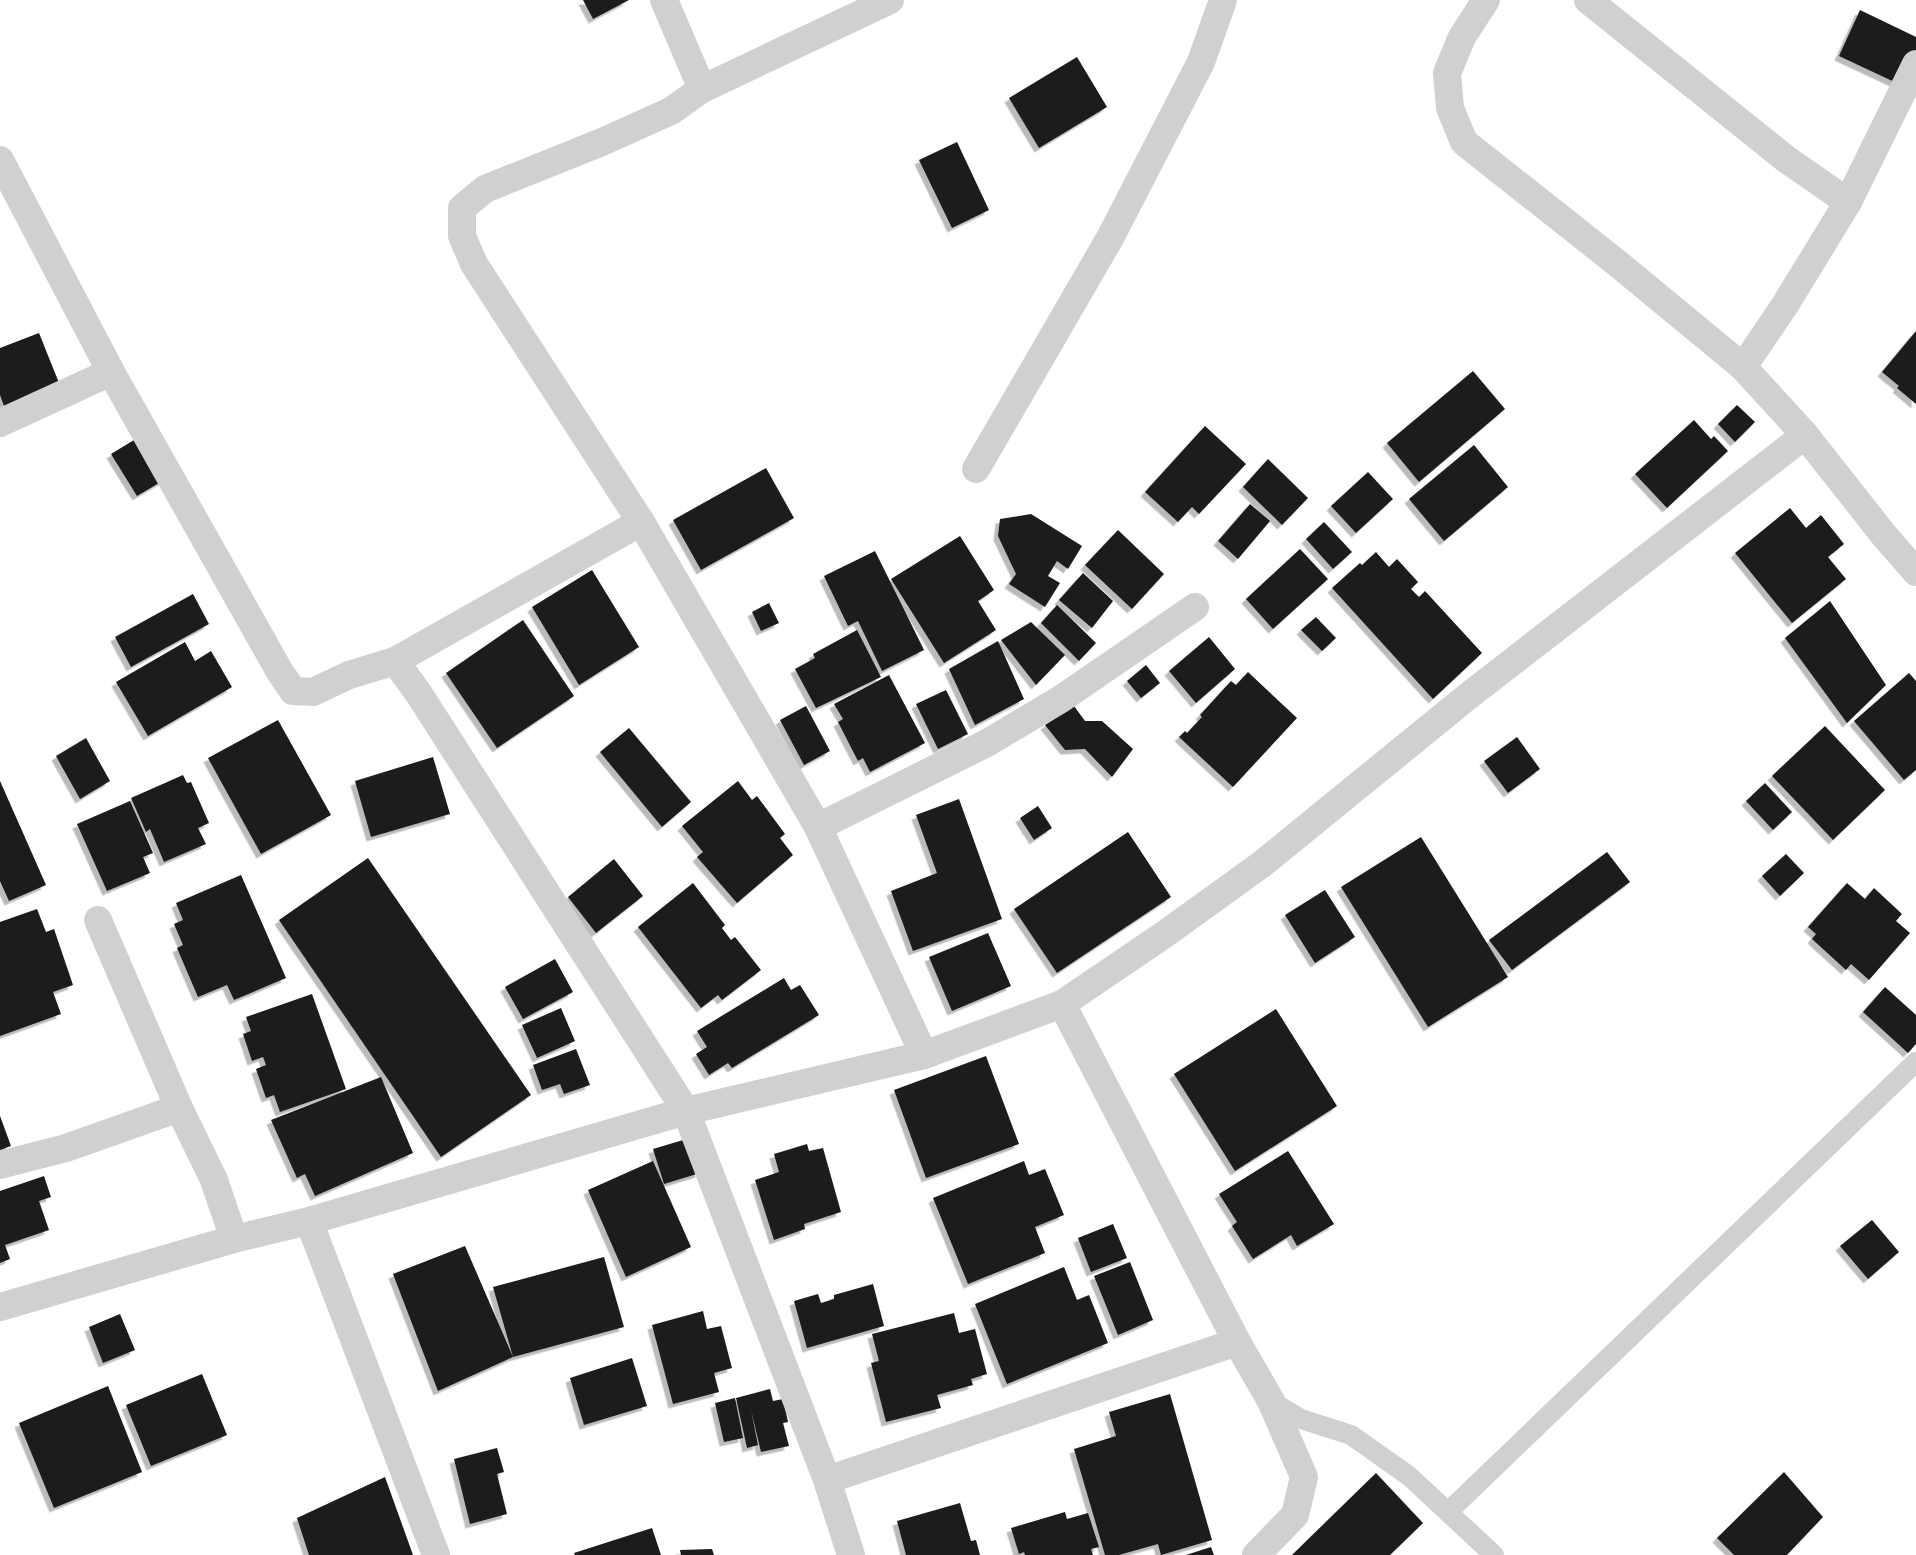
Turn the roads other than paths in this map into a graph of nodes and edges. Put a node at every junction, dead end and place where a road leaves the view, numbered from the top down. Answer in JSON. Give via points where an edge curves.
{"nodes":[{"id":1,"x":664,"y":0,"type":"edge"},
{"id":2,"x":890,"y":0,"type":"edge"},
{"id":3,"x":1224,"y":0,"type":"edge"},
{"id":4,"x":1486,"y":0,"type":"edge"},
{"id":5,"x":1588,"y":0,"type":"edge"},
{"id":6,"x":1916,"y":64,"type":"edge"},
{"id":7,"x":702,"y":89,"type":"junction"},
{"id":8,"x":0,"y":160,"type":"edge"},
{"id":9,"x":1848,"y":202,"type":"junction"},
{"id":10,"x":1743,"y":367,"type":"junction"},
{"id":11,"x":111,"y":372,"type":"junction"},
{"id":12,"x":0,"y":423,"type":"edge"},
{"id":13,"x":1805,"y":434,"type":"junction"},
{"id":14,"x":976,"y":469,"type":"dead end"},
{"id":15,"x":641,"y":522,"type":"junction"},
{"id":16,"x":1916,"y":572,"type":"edge"},
{"id":17,"x":1194,"y":607,"type":"dead end"},
{"id":18,"x":395,"y":661,"type":"junction"},
{"id":19,"x":818,"y":827,"type":"junction"},
{"id":20,"x":98,"y":920,"type":"dead end"},
{"id":21,"x":1062,"y":1004,"type":"junction"},
{"id":22,"x":924,"y":1055,"type":"junction"},
{"id":23,"x":1916,"y":1062,"type":"edge"},
{"id":24,"x":179,"y":1108,"type":"junction"},
{"id":25,"x":686,"y":1111,"type":"junction"},
{"id":26,"x":0,"y":1166,"type":"edge"},
{"id":27,"x":309,"y":1221,"type":"junction"},
{"id":28,"x":234,"y":1239,"type":"junction"},
{"id":29,"x":0,"y":1307,"type":"edge"},
{"id":30,"x":1237,"y":1342,"type":"junction"},
{"id":31,"x":1271,"y":1401,"type":"junction"},
{"id":32,"x":827,"y":1480,"type":"junction"},
{"id":33,"x":1448,"y":1512,"type":"junction"},
{"id":34,"x":436,"y":1555,"type":"edge"},
{"id":35,"x":851,"y":1555,"type":"edge"},
{"id":36,"x":1256,"y":1555,"type":"edge"},
{"id":37,"x":1494,"y":1555,"type":"edge"}],
"edges":[{"from":1,"to":7,"type":"street"},
{"from":2,"to":7,"type":"street"},
{"from":3,"to":14,"type":"street","via":[[1201,62],[1110,238]]},
{"from":4,"to":10,"type":"street","via":[[1462,37],[1447,73],[1450,108],[1464,142]]},
{"from":5,"to":9,"type":"street","via":[[1786,159]]},
{"from":6,"to":9,"type":"street"},
{"from":7,"to":15,"type":"street","via":[[671,111],[485,189],[462,208],[462,236],[474,264]]},
{"from":8,"to":11,"type":"street"},
{"from":9,"to":10,"type":"street"},
{"from":10,"to":13,"type":"street"},
{"from":11,"to":12,"type":"street"},
{"from":11,"to":18,"type":"street","via":[[280,672],[294,691],[313,692],[349,675]]},
{"from":13,"to":16,"type":"street"},
{"from":13,"to":21,"type":"street","via":[[1467,697],[1262,864]]},
{"from":15,"to":18,"type":"street"},
{"from":15,"to":19,"type":"street"},
{"from":17,"to":19,"type":"street","via":[[1061,700],[1012,729]]},
{"from":18,"to":25,"type":"street"},
{"from":19,"to":22,"type":"street"},
{"from":20,"to":24,"type":"street"},
{"from":21,"to":22,"type":"street"},
{"from":21,"to":30,"type":"street"},
{"from":22,"to":25,"type":"street"},
{"from":23,"to":33,"type":"lane"},
{"from":24,"to":26,"type":"street","via":[[66,1148]]},
{"from":24,"to":28,"type":"street","via":[[214,1180]]},
{"from":25,"to":27,"type":"street"},
{"from":25,"to":32,"type":"street"},
{"from":27,"to":28,"type":"street"},
{"from":27,"to":34,"type":"street"},
{"from":28,"to":29,"type":"street"},
{"from":30,"to":31,"type":"street"},
{"from":30,"to":32,"type":"street"},
{"from":31,"to":33,"type":"lane","via":[[1301,1419],[1351,1435],[1409,1476]]},
{"from":31,"to":36,"type":"street","via":[[1304,1477],[1295,1515]]},
{"from":32,"to":35,"type":"street"},
{"from":33,"to":37,"type":"lane"}]}
